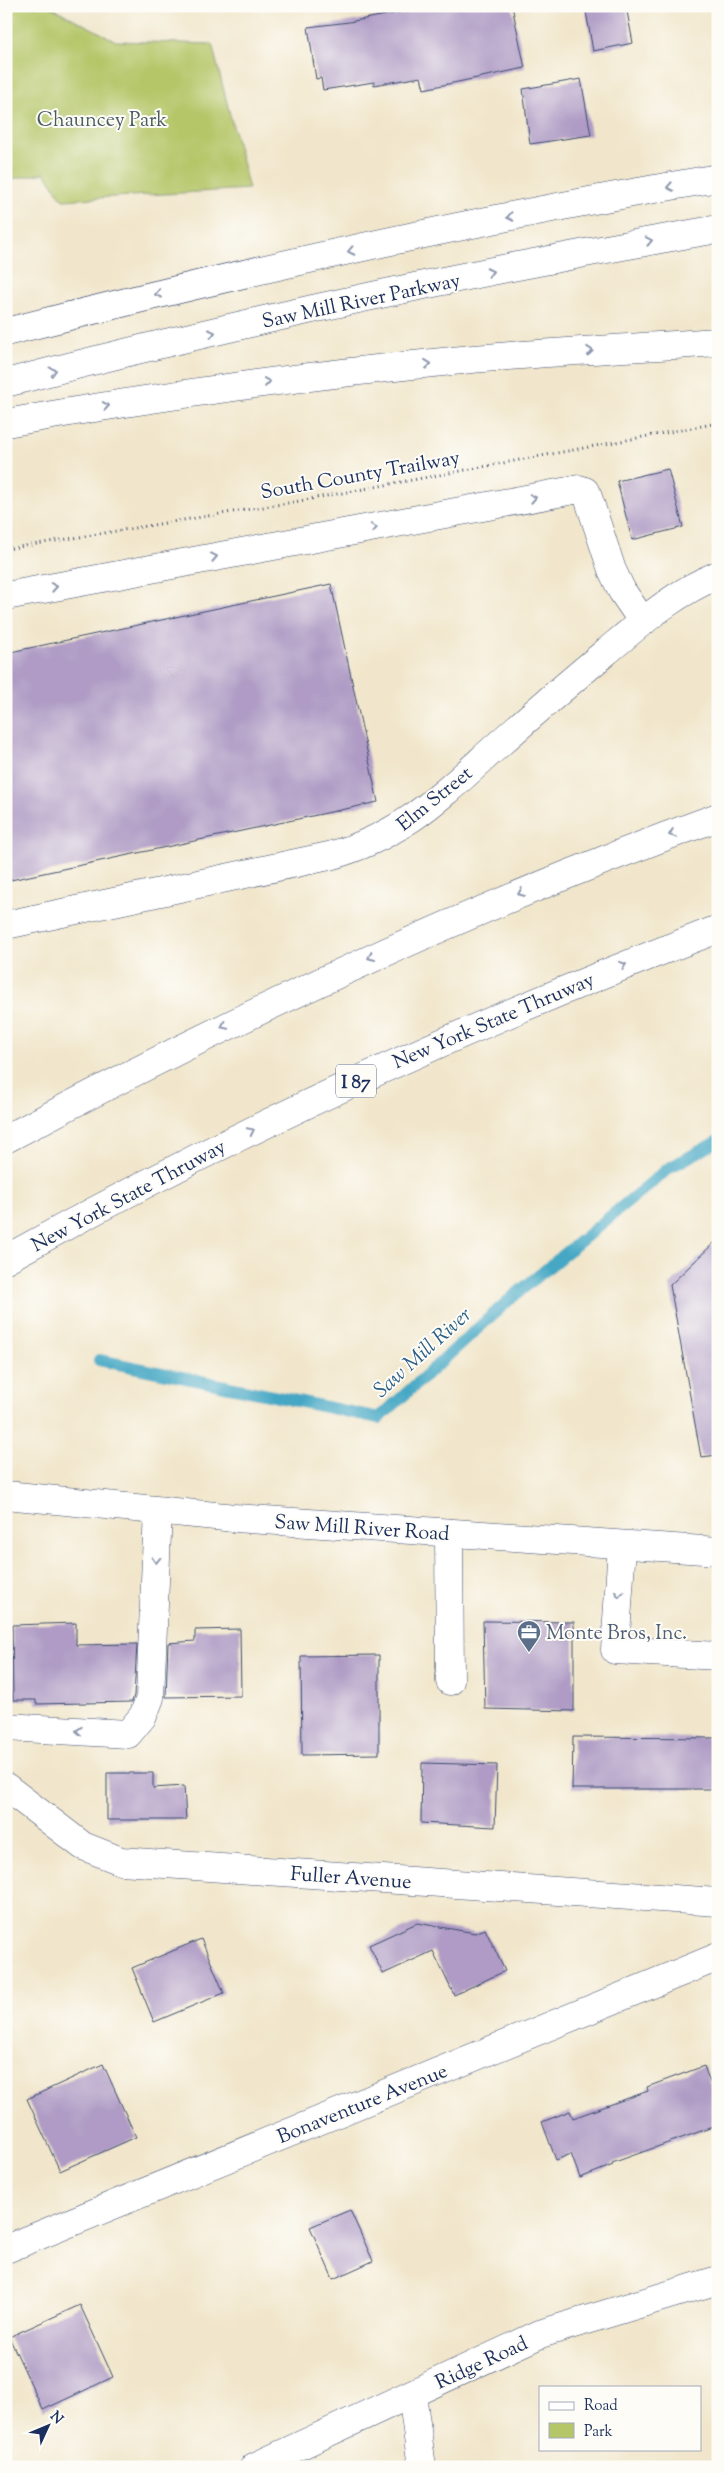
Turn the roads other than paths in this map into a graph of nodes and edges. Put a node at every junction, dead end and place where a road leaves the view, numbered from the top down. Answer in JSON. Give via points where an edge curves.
{"nodes":[{"id":1,"x":718,"y":178,"type":"edge"},
{"id":2,"x":718,"y":229,"type":"edge"},
{"id":3,"x":6,"y":332,"type":"edge"},
{"id":4,"x":718,"y":342,"type":"edge"},
{"id":5,"x":6,"y":383,"type":"edge"},
{"id":6,"x":6,"y":422,"type":"edge"},
{"id":7,"x":718,"y":575,"type":"edge"},
{"id":8,"x":6,"y":596,"type":"edge"},
{"id":9,"x":643,"y":622,"type":"junction"},
{"id":10,"x":718,"y":817,"type":"edge"},
{"id":11,"x":6,"y":925,"type":"edge"},
{"id":12,"x":718,"y":929,"type":"edge"},
{"id":13,"x":6,"y":1139,"type":"edge"},
{"id":14,"x":6,"y":1259,"type":"edge"},
{"id":15,"x":6,"y":1495,"type":"edge"},
{"id":16,"x":158,"y":1511,"type":"junction"},
{"id":17,"x":449,"y":1533,"type":"junction"},
{"id":18,"x":622,"y":1546,"type":"junction"},
{"id":19,"x":718,"y":1551,"type":"edge"},
{"id":20,"x":718,"y":1656,"type":"edge"},
{"id":21,"x":450,"y":1681,"type":"dead end"},
{"id":22,"x":6,"y":1727,"type":"edge"},
{"id":23,"x":6,"y":1787,"type":"edge"},
{"id":24,"x":718,"y":1902,"type":"edge"},
{"id":25,"x":718,"y":1957,"type":"edge"},
{"id":26,"x":6,"y":2248,"type":"edge"},
{"id":27,"x":718,"y":2280,"type":"edge"},
{"id":28,"x":412,"y":2394,"type":"junction"},
{"id":29,"x":254,"y":2467,"type":"edge"},
{"id":30,"x":422,"y":2467,"type":"edge"}],
"edges":[{"from":1,"to":3,"type":"main road","one_way":true,"via":[[367,248],[115,304]]},
{"from":5,"to":2,"type":"main road","name":"Saw Mill River Parkway","one_way":true,"via":[[369,297]]},
{"from":6,"to":4,"type":"main road","one_way":true,"via":[[197,392],[370,370]]},
{"from":7,"to":9,"type":"main road","name":"Elm Street","via":[[674,597]]},
{"from":8,"to":9,"type":"main road","one_way":true,"via":[[579,489],[588,497],[622,591]]},
{"from":9,"to":11,"type":"main road","name":"Elm Street","via":[[548,700],[420,814],[367,845]]},
{"from":10,"to":13,"type":"main road","one_way":true,"via":[[543,884],[396,946],[139,1068]]},
{"from":14,"to":12,"type":"main road","name":"New York State Thruway","number":"I 87","one_way":true,"via":[[189,1161],[319,1097],[538,1000]]},
{"from":15,"to":16,"type":"main road","name":"Saw Mill River Road"},
{"from":16,"to":17,"type":"main road","name":"Saw Mill River Road"},
{"from":16,"to":22,"type":"main road","one_way":true,"via":[[150,1698],[136,1727],[128,1734]]},
{"from":17,"to":18,"type":"main road","name":"Saw Mill River Road"},
{"from":17,"to":21,"type":"main road"},
{"from":18,"to":19,"type":"main road","name":"Saw Mill River Road"},
{"from":18,"to":20,"type":"main road","one_way":true,"via":[[615,1650]]},
{"from":23,"to":24,"type":"main road","name":"Fuller Avenue","via":[[83,1846],[121,1861]]},
{"from":25,"to":26,"type":"main road","name":"Bonaventure Avenue"},
{"from":27,"to":28,"type":"main road","name":"Ridge Road","via":[[540,2334]]},
{"from":28,"to":29,"type":"main road","name":"Ridge Road"},
{"from":28,"to":30,"type":"main road"}]}
